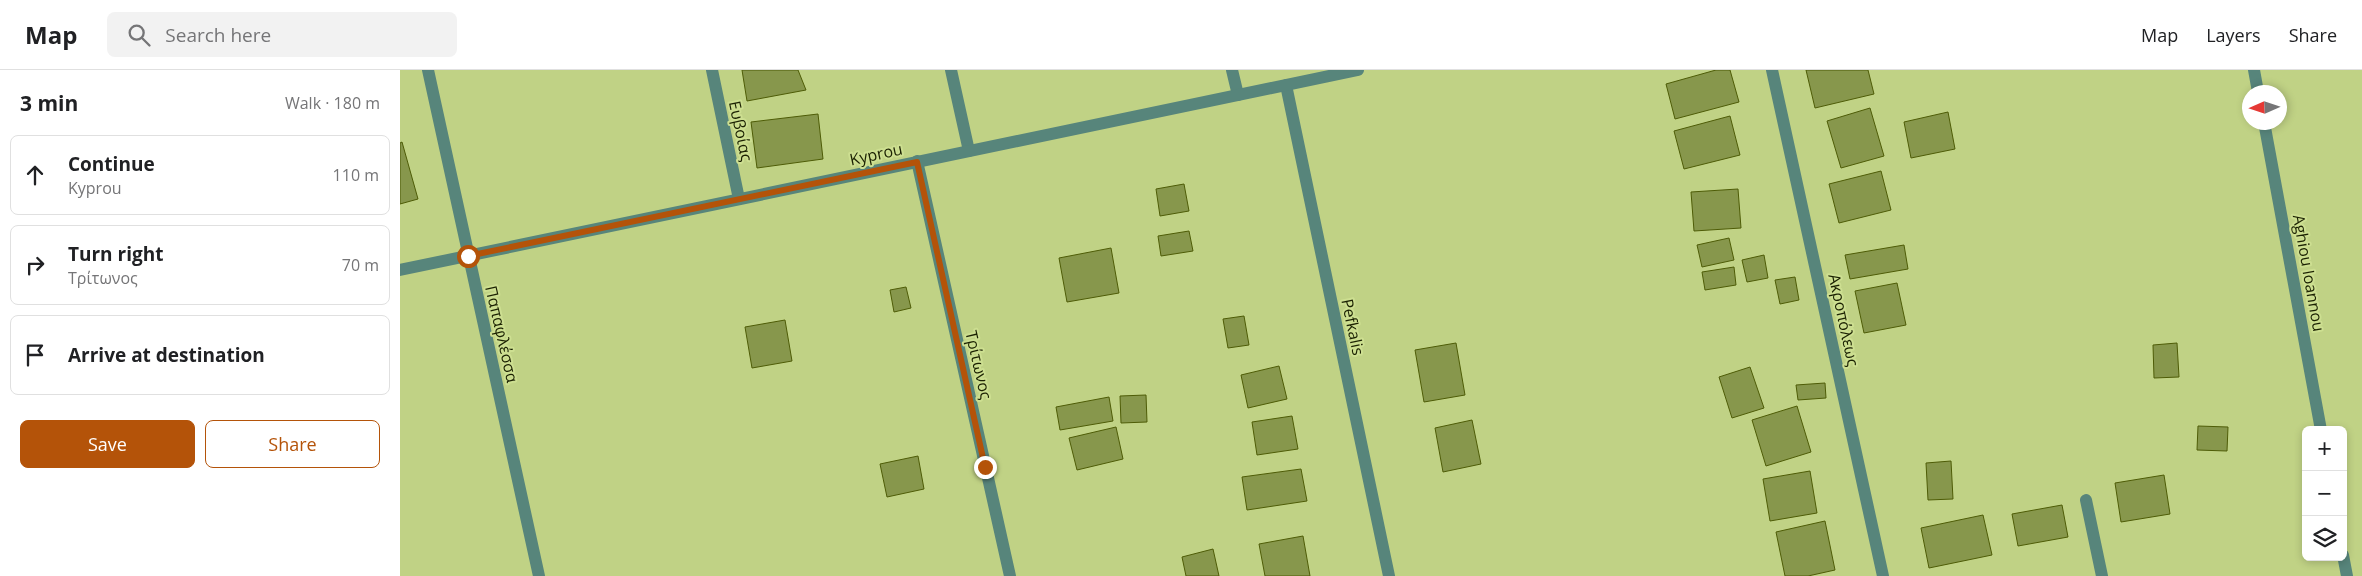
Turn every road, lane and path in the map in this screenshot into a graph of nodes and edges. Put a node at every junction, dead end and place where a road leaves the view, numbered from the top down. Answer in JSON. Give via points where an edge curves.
{"nodes":[{"id":1,"x":428,"y":70,"type":"edge"},
{"id":2,"x":712,"y":70,"type":"edge"},
{"id":3,"x":951,"y":70,"type":"edge"},
{"id":4,"x":1232,"y":70,"type":"edge"},
{"id":5,"x":1358,"y":70,"type":"edge"},
{"id":6,"x":1772,"y":70,"type":"edge"},
{"id":7,"x":2254,"y":70,"type":"edge"},
{"id":8,"x":1286,"y":85,"type":"junction"},
{"id":9,"x":2257,"y":85,"type":"edge"},
{"id":10,"x":1238,"y":95,"type":"junction"},
{"id":11,"x":2265,"y":130,"type":"edge"},
{"id":12,"x":969,"y":151,"type":"junction"},
{"id":13,"x":917,"y":162,"type":"junction"},
{"id":14,"x":739,"y":199,"type":"junction"},
{"id":15,"x":468,"y":256,"type":"junction"},
{"id":16,"x":400,"y":270,"type":"edge"},
{"id":17,"x":2320,"y":426,"type":"edge"},
{"id":18,"x":2086,"y":500,"type":"dead end"},
{"id":19,"x":2344,"y":561,"type":"edge"},
{"id":20,"x":539,"y":576,"type":"edge"},
{"id":21,"x":1010,"y":576,"type":"edge"},
{"id":22,"x":1389,"y":576,"type":"edge"},
{"id":23,"x":1883,"y":576,"type":"edge"},
{"id":24,"x":2102,"y":576,"type":"edge"},
{"id":25,"x":2347,"y":576,"type":"edge"}],
"edges":[{"from":1,"to":15,"type":"street","name":"Παπαφλέσσα"},
{"from":2,"to":14,"type":"street","name":"Ευβοίας"},
{"from":3,"to":12,"type":"street"},
{"from":4,"to":10,"type":"street"},
{"from":5,"to":8,"type":"street","name":"Kyprou"},
{"from":6,"to":23,"type":"street","name":"Ακροπόλεως"},
{"from":7,"to":9,"type":"street"},
{"from":8,"to":10,"type":"street","name":"Kyprou"},
{"from":8,"to":22,"type":"street","name":"Pefkalis"},
{"from":10,"to":12,"type":"street","name":"Kyprou"},
{"from":11,"to":17,"type":"street","name":"Aghiou Ioannou"},
{"from":12,"to":13,"type":"street","name":"Kyprou"},
{"from":13,"to":14,"type":"street","name":"Kyprou"},
{"from":13,"to":21,"type":"street","name":"Τρίτωνος"},
{"from":14,"to":15,"type":"street","name":"Kyprou"},
{"from":15,"to":16,"type":"street","name":"Kyprou"},
{"from":15,"to":20,"type":"street","name":"Παπαφλέσσα"},
{"from":18,"to":24,"type":"street"},
{"from":19,"to":25,"type":"street"}]}
